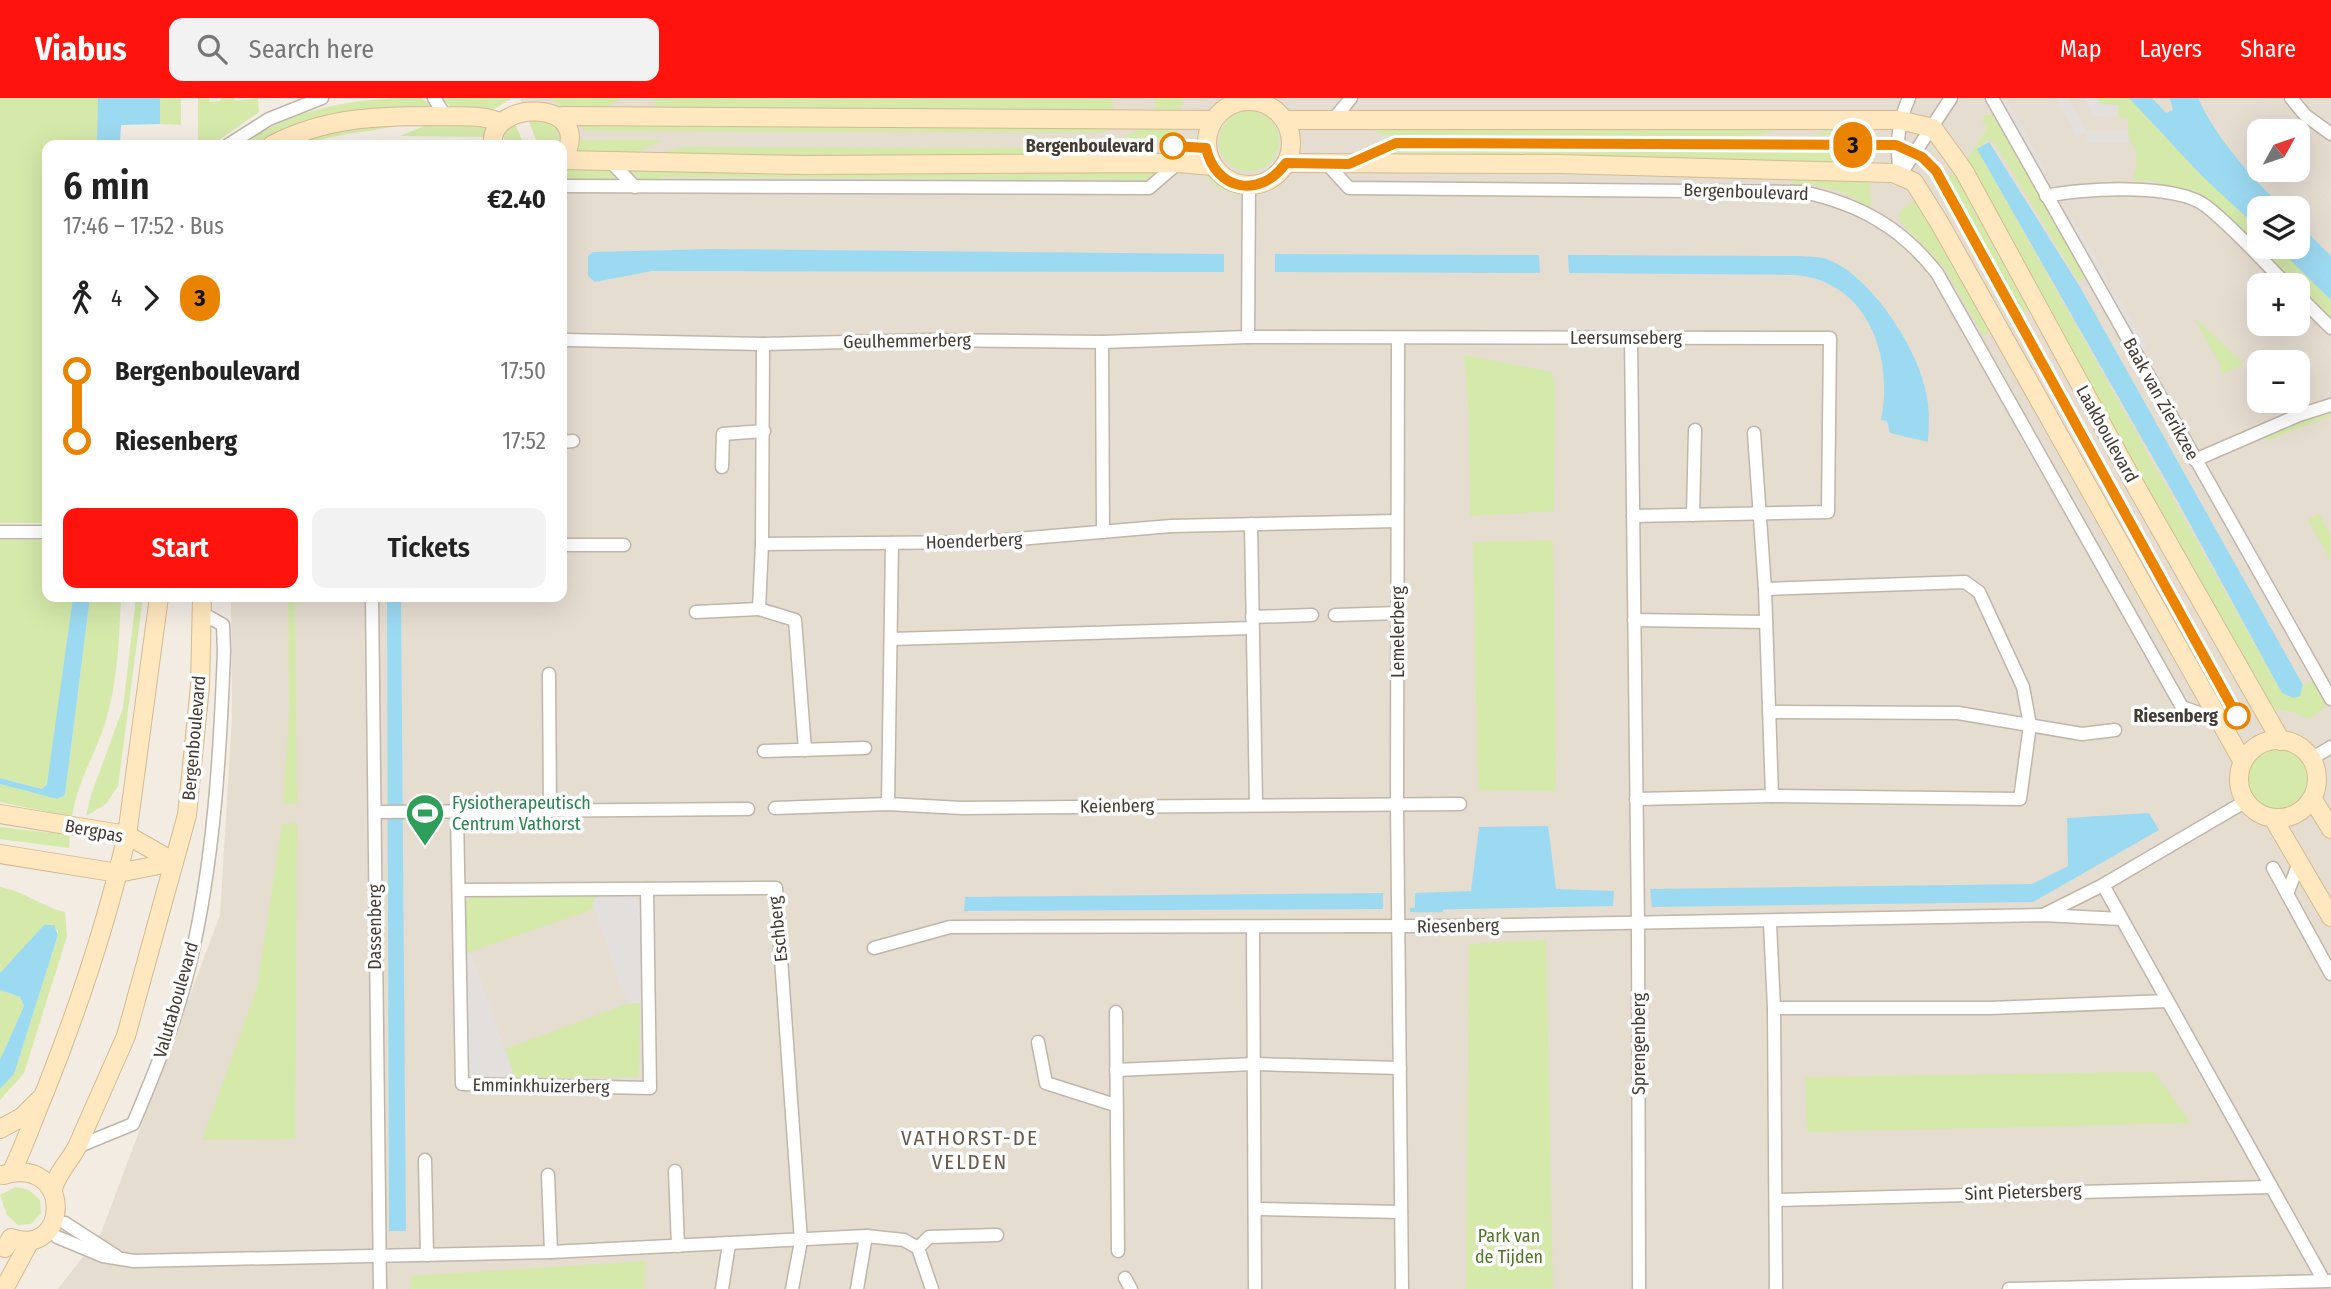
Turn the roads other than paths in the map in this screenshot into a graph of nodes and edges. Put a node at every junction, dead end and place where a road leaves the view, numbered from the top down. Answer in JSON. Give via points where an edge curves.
{"nodes":[{"id":1,"x":322,"y":98,"type":"edge"},
{"id":2,"x":434,"y":98,"type":"edge"},
{"id":3,"x":1351,"y":98,"type":"edge"},
{"id":4,"x":1909,"y":98,"type":"edge"},
{"id":5,"x":1951,"y":98,"type":"edge"},
{"id":6,"x":1992,"y":98,"type":"edge"},
{"id":7,"x":2291,"y":98,"type":"edge"},
{"id":8,"x":1248,"y":99,"type":"edge"},
{"id":9,"x":296,"y":102,"type":"edge"},
{"id":10,"x":562,"y":116,"type":"junction"},
{"id":11,"x":446,"y":117,"type":"junction"},
{"id":12,"x":1334,"y":119,"type":"junction"},
{"id":13,"x":1213,"y":120,"type":"junction"},
{"id":14,"x":1284,"y":120,"type":"junction"},
{"id":15,"x":1899,"y":120,"type":"junction"},
{"id":16,"x":497,"y":121,"type":"junction"},
{"id":17,"x":1933,"y":128,"type":"junction"},
{"id":18,"x":2331,"y":134,"type":"edge"},
{"id":19,"x":235,"y":140,"type":"edge"},
{"id":20,"x":284,"y":140,"type":"edge"},
{"id":21,"x":494,"y":140,"type":"edge"},
{"id":22,"x":567,"y":142,"type":"edge"},
{"id":23,"x":567,"y":161,"type":"edge"},
{"id":24,"x":611,"y":162,"type":"junction"},
{"id":25,"x":1178,"y":163,"type":"junction"},
{"id":26,"x":1286,"y":163,"type":"junction"},
{"id":27,"x":1328,"y":165,"type":"junction"},
{"id":28,"x":1213,"y":166,"type":"junction"},
{"id":29,"x":1900,"y":175,"type":"junction"},
{"id":30,"x":567,"y":186,"type":"edge"},
{"id":31,"x":1249,"y":186,"type":"junction"},
{"id":32,"x":635,"y":187,"type":"junction"},
{"id":33,"x":2046,"y":196,"type":"junction"},
{"id":34,"x":2275,"y":273,"type":"edge"},
{"id":35,"x":2310,"y":307,"type":"edge"},
{"id":36,"x":2331,"y":328,"type":"edge"},
{"id":37,"x":1248,"y":337,"type":"junction"},
{"id":38,"x":1398,"y":338,"type":"junction"},
{"id":39,"x":1631,"y":338,"type":"junction"},
{"id":40,"x":567,"y":340,"type":"edge"},
{"id":41,"x":1102,"y":342,"type":"junction"},
{"id":42,"x":763,"y":344,"type":"junction"},
{"id":43,"x":2331,"y":405,"type":"edge"},
{"id":44,"x":1695,"y":429,"type":"dead end"},
{"id":45,"x":764,"y":431,"type":"junction"},
{"id":46,"x":1754,"y":433,"type":"dead end"},
{"id":47,"x":2195,"y":460,"type":"junction"},
{"id":48,"x":722,"y":467,"type":"dead end"},
{"id":49,"x":1760,"y":514,"type":"junction"},
{"id":50,"x":1693,"y":515,"type":"junction"},
{"id":51,"x":1633,"y":516,"type":"junction"},
{"id":52,"x":1397,"y":521,"type":"junction"},
{"id":53,"x":1251,"y":524,"type":"junction"},
{"id":54,"x":0,"y":532,"type":"edge"},
{"id":55,"x":42,"y":532,"type":"edge"},
{"id":56,"x":1103,"y":532,"type":"junction"},
{"id":57,"x":892,"y":543,"type":"junction"},
{"id":58,"x":762,"y":544,"type":"junction"},
{"id":59,"x":567,"y":545,"type":"edge"},
{"id":60,"x":624,"y":545,"type":"dead end"},
{"id":61,"x":1765,"y":589,"type":"junction"},
{"id":62,"x":149,"y":602,"type":"edge"},
{"id":63,"x":158,"y":602,"type":"edge"},
{"id":64,"x":372,"y":602,"type":"edge"},
{"id":65,"x":202,"y":605,"type":"edge"},
{"id":66,"x":759,"y":609,"type":"junction"},
{"id":67,"x":695,"y":612,"type":"dead end"},
{"id":68,"x":1399,"y":613,"type":"junction"},
{"id":69,"x":1312,"y":615,"type":"dead end"},
{"id":70,"x":1335,"y":615,"type":"dead end"},
{"id":71,"x":1634,"y":620,"type":"junction"},
{"id":72,"x":1252,"y":622,"type":"junction"},
{"id":73,"x":1766,"y":622,"type":"junction"},
{"id":74,"x":153,"y":627,"type":"junction"},
{"id":75,"x":891,"y":639,"type":"junction"},
{"id":76,"x":549,"y":674,"type":"dead end"},
{"id":77,"x":2331,"y":699,"type":"edge"},
{"id":78,"x":1769,"y":712,"type":"junction"},
{"id":79,"x":2219,"y":720,"type":"junction"},
{"id":80,"x":2030,"y":725,"type":"junction"},
{"id":81,"x":2115,"y":730,"type":"dead end"},
{"id":82,"x":2281,"y":741,"type":"junction"},
{"id":83,"x":2331,"y":747,"type":"edge"},
{"id":84,"x":866,"y":748,"type":"dead end"},
{"id":85,"x":805,"y":750,"type":"junction"},
{"id":86,"x":764,"y":751,"type":"dead end"},
{"id":87,"x":2311,"y":759,"type":"junction"},
{"id":88,"x":2243,"y":762,"type":"junction"},
{"id":89,"x":1772,"y":796,"type":"junction"},
{"id":90,"x":2312,"y":798,"type":"junction"},
{"id":91,"x":1636,"y":799,"type":"junction"},
{"id":92,"x":2246,"y":801,"type":"junction"},
{"id":93,"x":888,"y":804,"type":"junction"},
{"id":94,"x":1256,"y":804,"type":"junction"},
{"id":95,"x":1460,"y":804,"type":"dead end"},
{"id":96,"x":1397,"y":805,"type":"junction"},
{"id":97,"x":775,"y":808,"type":"dead end"},
{"id":98,"x":748,"y":809,"type":"dead end"},
{"id":99,"x":550,"y":811,"type":"junction"},
{"id":100,"x":216,"y":812,"type":"joint"},
{"id":101,"x":375,"y":812,"type":"junction"},
{"id":102,"x":457,"y":813,"type":"junction"},
{"id":103,"x":0,"y":814,"type":"edge"},
{"id":104,"x":2273,"y":818,"type":"junction"},
{"id":105,"x":2331,"y":829,"type":"edge"},
{"id":106,"x":127,"y":835,"type":"junction"},
{"id":107,"x":0,"y":854,"type":"edge"},
{"id":108,"x":174,"y":862,"type":"junction"},
{"id":109,"x":2299,"y":863,"type":"junction"},
{"id":110,"x":2273,"y":868,"type":"dead end"},
{"id":111,"x":118,"y":873,"type":"junction"},
{"id":112,"x":2103,"y":885,"type":"junction"},
{"id":113,"x":647,"y":889,"type":"junction"},
{"id":114,"x":459,"y":890,"type":"junction"},
{"id":115,"x":2287,"y":894,"type":"junction"},
{"id":116,"x":2043,"y":915,"type":"junction"},
{"id":117,"x":2331,"y":917,"type":"edge"},
{"id":118,"x":2121,"y":919,"type":"junction"},
{"id":119,"x":1770,"y":923,"type":"junction"},
{"id":120,"x":1638,"y":924,"type":"junction"},
{"id":121,"x":1399,"y":927,"type":"junction"},
{"id":122,"x":1253,"y":928,"type":"junction"},
{"id":123,"x":874,"y":948,"type":"dead end"},
{"id":124,"x":2331,"y":974,"type":"edge"},
{"id":125,"x":2167,"y":1001,"type":"junction"},
{"id":126,"x":1774,"y":1008,"type":"junction"},
{"id":127,"x":1116,"y":1012,"type":"dead end"},
{"id":128,"x":1038,"y":1042,"type":"dead end"},
{"id":129,"x":1254,"y":1064,"type":"junction"},
{"id":130,"x":1400,"y":1068,"type":"junction"},
{"id":131,"x":1116,"y":1070,"type":"junction"},
{"id":132,"x":43,"y":1096,"type":"junction"},
{"id":133,"x":1115,"y":1105,"type":"junction"},
{"id":134,"x":0,"y":1129,"type":"edge"},
{"id":135,"x":77,"y":1147,"type":"junction"},
{"id":136,"x":425,"y":1160,"type":"dead end"},
{"id":137,"x":676,"y":1171,"type":"dead end"},
{"id":138,"x":6,"y":1174,"type":"edge"},
{"id":139,"x":548,"y":1175,"type":"dead end"},
{"id":140,"x":2270,"y":1187,"type":"junction"},
{"id":141,"x":60,"y":1190,"type":"junction"},
{"id":142,"x":1776,"y":1200,"type":"junction"},
{"id":143,"x":1256,"y":1209,"type":"junction"},
{"id":144,"x":1401,"y":1212,"type":"junction"},
{"id":145,"x":59,"y":1226,"type":"junction"},
{"id":146,"x":997,"y":1235,"type":"dead end"},
{"id":147,"x":866,"y":1236,"type":"junction"},
{"id":148,"x":4,"y":1241,"type":"edge"},
{"id":149,"x":801,"y":1241,"type":"junction"},
{"id":150,"x":729,"y":1244,"type":"junction"},
{"id":151,"x":678,"y":1246,"type":"junction"},
{"id":152,"x":27,"y":1247,"type":"junction"},
{"id":153,"x":918,"y":1248,"type":"junction"},
{"id":154,"x":1118,"y":1251,"type":"dead end"},
{"id":155,"x":551,"y":1252,"type":"junction"},
{"id":156,"x":427,"y":1255,"type":"junction"},
{"id":157,"x":379,"y":1257,"type":"junction"},
{"id":158,"x":2327,"y":1281,"type":"edge"},
{"id":159,"x":4,"y":1289,"type":"edge"},
{"id":160,"x":380,"y":1289,"type":"edge"},
{"id":161,"x":722,"y":1289,"type":"edge"},
{"id":162,"x":792,"y":1289,"type":"edge"},
{"id":163,"x":857,"y":1289,"type":"edge"},
{"id":164,"x":932,"y":1289,"type":"edge"},
{"id":165,"x":1255,"y":1289,"type":"edge"},
{"id":166,"x":1402,"y":1289,"type":"edge"},
{"id":167,"x":1639,"y":1289,"type":"edge"},
{"id":168,"x":1776,"y":1289,"type":"edge"},
{"id":169,"x":2009,"y":1289,"type":"edge"}],
"edges":[{"from":1,"to":9,"type":"street"},
{"from":2,"to":11,"type":"street"},
{"from":3,"to":12,"type":"street"},
{"from":4,"to":15,"type":"street"},
{"from":5,"to":17,"type":"street"},
{"from":6,"to":33,"type":"street","name":"Baak van Zierikzee"},
{"from":7,"to":18,"type":"street"},
{"from":8,"to":13,"type":"main road"},
{"from":8,"to":14,"type":"main road","via":[[1264,103]]},
{"from":9,"to":19,"type":"street"},
{"from":10,"to":13,"type":"main road"},
{"from":10,"to":16,"type":"main road","via":[[550,105],[530,100],[510,106]]},
{"from":10,"to":22,"type":"main road"},
{"from":11,"to":16,"type":"main road"},
{"from":11,"to":20,"type":"main road","via":[[355,118],[318,125]]},
{"from":12,"to":14,"type":"main road"},
{"from":12,"to":15,"type":"main road"},
{"from":13,"to":28,"type":"main road","via":[[1206,148]]},
{"from":14,"to":26,"type":"main road","via":[[1291,140]]},
{"from":15,"to":17,"type":"main road"},
{"from":15,"to":29,"type":"street"},
{"from":16,"to":21,"type":"main road"},
{"from":17,"to":29,"type":"street"},
{"from":17,"to":82,"type":"main road","name":"Laakboulevard","via":[[1965,171]]},
{"from":23,"to":24,"type":"main road"},
{"from":24,"to":25,"type":"main road"},
{"from":24,"to":32,"type":"street"},
{"from":25,"to":28,"type":"main road"},
{"from":25,"to":32,"type":"street","via":[[1149,188]]},
{"from":26,"to":27,"type":"main road","name":"Bergenboulevard"},
{"from":26,"to":31,"type":"main road","via":[[1269,181]]},
{"from":27,"to":29,"type":"main road","name":"Bergenboulevard","via":[[1558,164]]},
{"from":27,"to":79,"type":"street","name":"Bergenboulevard","via":[[1349,188],[1802,192],[1860,208],[1910,241],[1937,273],[2182,707]]},
{"from":28,"to":31,"type":"main road","via":[[1229,181]]},
{"from":29,"to":79,"type":"main road","via":[[1914,183],[1939,222]]},
{"from":30,"to":32,"type":"street"},
{"from":31,"to":37,"type":"street"},
{"from":33,"to":34,"type":"street","via":[[2071,190],[2181,195],[2204,205]]},
{"from":33,"to":47,"type":"street","name":"Baak van Zierikzee"},
{"from":35,"to":36,"type":"street"},
{"from":37,"to":38,"type":"street","name":"Leersumseberg"},
{"from":37,"to":41,"type":"street","name":"Geulhemmerberg"},
{"from":38,"to":39,"type":"street","name":"Leersumseberg"},
{"from":38,"to":52,"type":"street","name":"Lemelerberg"},
{"from":39,"to":49,"type":"street","name":"Leersumseberg","via":[[1830,338],[1828,512]]},
{"from":39,"to":51,"type":"street","name":"Sprengenberg"},
{"from":40,"to":42,"type":"street","name":"Geulhemmerberg"},
{"from":41,"to":42,"type":"street","name":"Geulhemmerberg"},
{"from":41,"to":56,"type":"street"},
{"from":42,"to":45,"type":"street"},
{"from":43,"to":47,"type":"street"},
{"from":44,"to":50,"type":"street"},
{"from":45,"to":48,"type":"street","via":[[723,434]]},
{"from":45,"to":58,"type":"street"},
{"from":46,"to":49,"type":"street"},
{"from":47,"to":77,"type":"street","name":"Baak van Zierikzee"},
{"from":49,"to":50,"type":"street"},
{"from":49,"to":61,"type":"street"},
{"from":50,"to":51,"type":"street"},
{"from":51,"to":71,"type":"street","name":"Sprengenberg"},
{"from":52,"to":53,"type":"street","name":"Hoenderberg"},
{"from":52,"to":68,"type":"street","name":"Lemelerberg"},
{"from":53,"to":56,"type":"street","name":"Hoenderberg"},
{"from":53,"to":72,"type":"street"},
{"from":54,"to":55,"type":"street"},
{"from":56,"to":57,"type":"street","name":"Hoenderberg"},
{"from":57,"to":58,"type":"street","name":"Hoenderberg"},
{"from":57,"to":75,"type":"street"},
{"from":58,"to":66,"type":"street"},
{"from":59,"to":60,"type":"street"},
{"from":61,"to":73,"type":"street"},
{"from":61,"to":80,"type":"street","via":[[1965,582],[1979,592],[2023,687]]},
{"from":62,"to":74,"type":"main road"},
{"from":63,"to":74,"type":"main road"},
{"from":64,"to":101,"type":"street","name":"Dassenberg"},
{"from":65,"to":100,"type":"street","name":"Bergenboulevard","via":[[223,625]]},
{"from":65,"to":108,"type":"main road","name":"Bergenboulevard","via":[[200,686],[187,815]]},
{"from":66,"to":67,"type":"street"},
{"from":66,"to":85,"type":"street","via":[[795,620]]},
{"from":68,"to":70,"type":"street"},
{"from":68,"to":96,"type":"street","name":"Lemelerberg"},
{"from":69,"to":72,"type":"street"},
{"from":71,"to":73,"type":"street"},
{"from":71,"to":91,"type":"street","name":"Sprengenberg"},
{"from":72,"to":75,"type":"street"},
{"from":72,"to":94,"type":"street"},
{"from":73,"to":78,"type":"street"},
{"from":74,"to":106,"type":"main road"},
{"from":75,"to":93,"type":"street"},
{"from":76,"to":99,"type":"street"},
{"from":78,"to":80,"type":"street","via":[[1958,713]]},
{"from":78,"to":89,"type":"street"},
{"from":79,"to":88,"type":"main road"},
{"from":80,"to":81,"type":"street","via":[[2082,734]]},
{"from":80,"to":89,"type":"street","via":[[2020,799]]},
{"from":82,"to":87,"type":"main road","via":[[2293,744]]},
{"from":82,"to":88,"type":"main road","via":[[2263,743]]},
{"from":83,"to":87,"type":"street"},
{"from":84,"to":85,"type":"street"},
{"from":85,"to":86,"type":"street"},
{"from":87,"to":90,"type":"main road","via":[[2316,785]]},
{"from":88,"to":92,"type":"main road","via":[[2239,782]]},
{"from":89,"to":91,"type":"street"},
{"from":90,"to":104,"type":"main road","via":[[2298,812]]},
{"from":90,"to":105,"type":"main road"},
{"from":91,"to":120,"type":"street","name":"Sprengenberg"},
{"from":92,"to":104,"type":"main road","via":[[2258,813]]},
{"from":92,"to":112,"type":"street","name":"Riesenberg"},
{"from":93,"to":94,"type":"street","name":"Keienberg","via":[[962,808]]},
{"from":93,"to":97,"type":"street","name":"Keienberg"},
{"from":94,"to":96,"type":"street","name":"Keienberg"},
{"from":95,"to":96,"type":"street","name":"Keienberg"},
{"from":96,"to":121,"type":"street","name":"Lemelerberg"},
{"from":98,"to":99,"type":"street"},
{"from":99,"to":102,"type":"street"},
{"from":100,"to":135,"type":"street","name":"Valutaboulevard","via":[[190,964],[152,1081],[133,1124]]},
{"from":101,"to":102,"type":"street"},
{"from":101,"to":157,"type":"street","name":"Dassenberg"},
{"from":102,"to":114,"type":"street","name":"Emminkhuizerberg"},
{"from":103,"to":106,"type":"main road","name":"Bergpas"},
{"from":104,"to":109,"type":"main road"},
{"from":106,"to":108,"type":"main road","name":"Bergpas"},
{"from":106,"to":111,"type":"main road"},
{"from":107,"to":111,"type":"main road","name":"Bergpas"},
{"from":108,"to":111,"type":"main road","name":"Bergpas"},
{"from":108,"to":135,"type":"main road","via":[[126,1036]]},
{"from":109,"to":115,"type":"street"},
{"from":109,"to":117,"type":"main road"},
{"from":110,"to":115,"type":"street"},
{"from":111,"to":132,"type":"main road","via":[[79,1007]]},
{"from":112,"to":116,"type":"street","name":"Riesenberg"},
{"from":112,"to":118,"type":"street"},
{"from":113,"to":114,"type":"street","name":"Eschberg"},
{"from":113,"to":114,"type":"street","name":"Emminkhuizerberg","via":[[650,1088],[462,1084]]},
{"from":113,"to":149,"type":"street","name":"Eschberg","via":[[776,888]]},
{"from":115,"to":124,"type":"street"},
{"from":116,"to":118,"type":"street","name":"Riesenberg"},
{"from":116,"to":119,"type":"street","name":"Riesenberg"},
{"from":118,"to":125,"type":"street"},
{"from":119,"to":120,"type":"street","name":"Riesenberg"},
{"from":119,"to":126,"type":"street"},
{"from":120,"to":121,"type":"street","name":"Riesenberg"},
{"from":120,"to":167,"type":"street","name":"Sprengenberg"},
{"from":121,"to":122,"type":"street","name":"Riesenberg"},
{"from":121,"to":130,"type":"street","name":"Lemelerberg"},
{"from":122,"to":123,"type":"street","name":"Riesenberg","via":[[950,927]]},
{"from":122,"to":129,"type":"street"},
{"from":125,"to":126,"type":"street","via":[[1991,1008]]},
{"from":125,"to":140,"type":"street"},
{"from":126,"to":142,"type":"street"},
{"from":127,"to":131,"type":"street"},
{"from":128,"to":133,"type":"street","via":[[1046,1083]]},
{"from":129,"to":130,"type":"street"},
{"from":129,"to":131,"type":"street"},
{"from":129,"to":143,"type":"street"},
{"from":130,"to":144,"type":"street","name":"Lemelerberg"},
{"from":131,"to":133,"type":"street"},
{"from":132,"to":134,"type":"main road","via":[[22,1117]]},
{"from":132,"to":138,"type":"main road","via":[[36,1121]]},
{"from":133,"to":154,"type":"street"},
{"from":135,"to":141,"type":"main road"},
{"from":136,"to":156,"type":"street"},
{"from":137,"to":151,"type":"street"},
{"from":138,"to":141,"type":"main road","via":[[38,1177]]},
{"from":139,"to":155,"type":"street"},
{"from":140,"to":142,"type":"street","name":"Sint Pietersberg"},
{"from":140,"to":158,"type":"street"},
{"from":141,"to":145,"type":"main road"},
{"from":142,"to":168,"type":"street"},
{"from":143,"to":144,"type":"street"},
{"from":143,"to":165,"type":"street"},
{"from":144,"to":166,"type":"street","name":"Lemelerberg"},
{"from":145,"to":152,"type":"main road","via":[[35,1252]]},
{"from":145,"to":157,"type":"street","via":[[103,1256],[134,1261]]},
{"from":146,"to":153,"type":"street","via":[[929,1237]]},
{"from":147,"to":149,"type":"street"},
{"from":147,"to":153,"type":"street","via":[[904,1240]]},
{"from":147,"to":163,"type":"street"},
{"from":148,"to":152,"type":"main road"},
{"from":149,"to":150,"type":"street"},
{"from":149,"to":162,"type":"street"},
{"from":150,"to":151,"type":"street"},
{"from":150,"to":161,"type":"street"},
{"from":151,"to":155,"type":"street"},
{"from":152,"to":159,"type":"main road"},
{"from":153,"to":164,"type":"street"},
{"from":155,"to":156,"type":"street"},
{"from":156,"to":157,"type":"street"},
{"from":157,"to":160,"type":"street","name":"Dassenberg"},
{"from":158,"to":169,"type":"street"}]}
